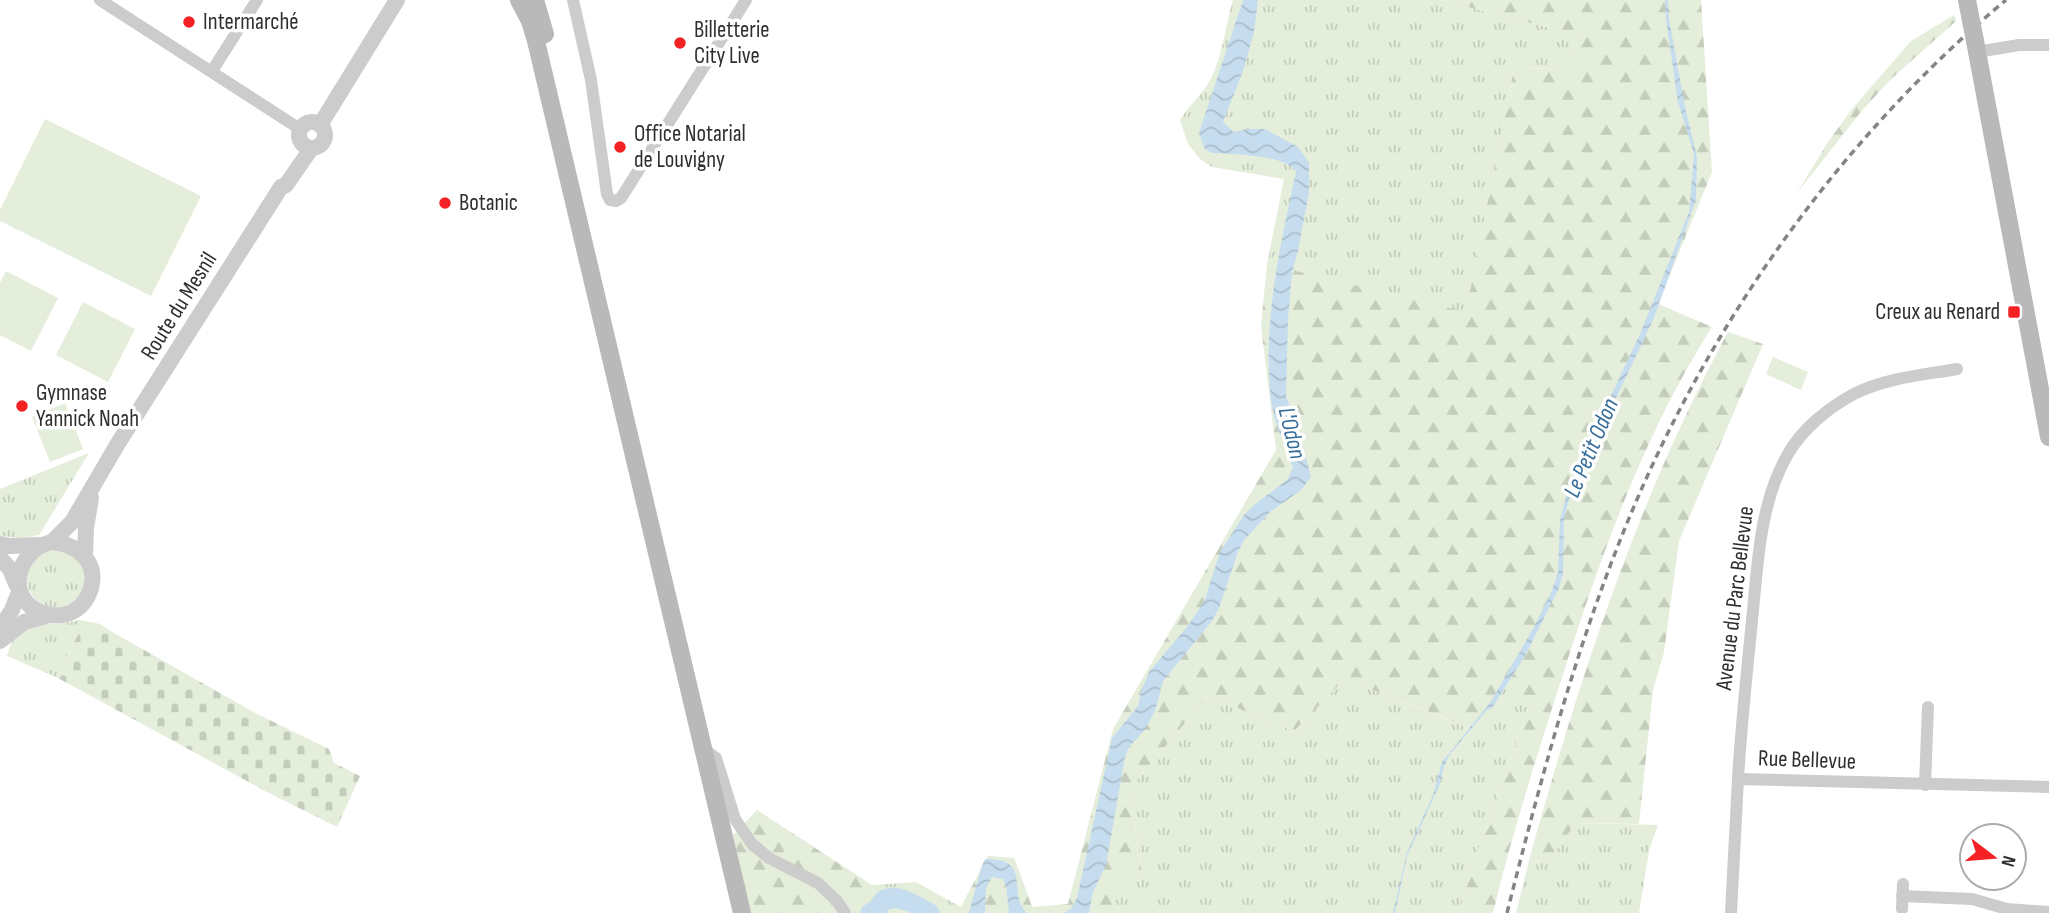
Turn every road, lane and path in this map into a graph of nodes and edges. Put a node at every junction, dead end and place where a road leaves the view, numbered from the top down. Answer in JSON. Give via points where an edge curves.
{"nodes":[{"id":1,"x":100,"y":0,"type":"edge"},
{"id":2,"x":257,"y":0,"type":"edge"},
{"id":3,"x":399,"y":0,"type":"edge"},
{"id":4,"x":519,"y":0,"type":"edge"},
{"id":5,"x":535,"y":0,"type":"edge"},
{"id":6,"x":573,"y":0,"type":"edge"},
{"id":7,"x":746,"y":0,"type":"edge"},
{"id":8,"x":1967,"y":0,"type":"edge"},
{"id":9,"x":2049,"y":45,"type":"edge"},
{"id":10,"x":1976,"y":47,"type":"junction"},
{"id":11,"x":212,"y":71,"type":"junction"},
{"id":12,"x":320,"y":125,"type":"junction"},
{"id":13,"x":304,"y":141,"type":"junction"},
{"id":14,"x":562,"y":148,"type":"junction"},
{"id":15,"x":1957,"y":369,"type":"dead end"},
{"id":16,"x":2049,"y":437,"type":"edge"},
{"id":17,"x":93,"y":485,"type":"junction"},
{"id":18,"x":0,"y":544,"type":"edge"},
{"id":19,"x":47,"y":544,"type":"junction"},
{"id":20,"x":85,"y":555,"type":"junction"},
{"id":21,"x":0,"y":558,"type":"edge"},
{"id":22,"x":17,"y":588,"type":"junction"},
{"id":23,"x":49,"y":615,"type":"junction"},
{"id":24,"x":0,"y":629,"type":"edge"},
{"id":25,"x":0,"y":641,"type":"edge"},
{"id":26,"x":1928,"y":707,"type":"dead end"},
{"id":27,"x":705,"y":749,"type":"junction"},
{"id":28,"x":1738,"y":779,"type":"junction"},
{"id":29,"x":1925,"y":785,"type":"junction"},
{"id":30,"x":2049,"y":787,"type":"edge"},
{"id":31,"x":1902,"y":896,"type":"dead end"},
{"id":32,"x":741,"y":909,"type":"edge"},
{"id":33,"x":2049,"y":912,"type":"edge"},
{"id":34,"x":845,"y":913,"type":"edge"},
{"id":35,"x":1731,"y":913,"type":"edge"}],
"edges":[{"from":1,"to":11,"type":"street"},
{"from":2,"to":11,"type":"street"},
{"from":3,"to":12,"type":"street"},
{"from":4,"to":14,"type":"main road","via":[[536,41]]},
{"from":5,"to":14,"type":"main road","via":[[556,94]]},
{"from":6,"to":7,"type":"street","via":[[591,80],[607,194],[616,201]]},
{"from":8,"to":10,"type":"main road","bridge":true},
{"from":9,"to":10,"type":"street"},
{"from":10,"to":16,"type":"main road"},
{"from":11,"to":13,"type":"street"},
{"from":12,"to":13,"type":"street","via":[[309,122]]},
{"from":12,"to":13,"type":"street","via":[[325,133],[323,142],[316,148]]},
{"from":13,"to":17,"type":"street","name":"Route du Mesnil","via":[[286,185]]},
{"from":14,"to":27,"type":"main road"},
{"from":15,"to":28,"type":"street","name":"Avenue du Parc Bellevue","via":[[1881,383],[1855,394],[1813,423],[1788,453],[1769,497],[1761,538]]},
{"from":17,"to":19,"type":"street","name":"Route du Mesnil","via":[[72,522]]},
{"from":17,"to":20,"type":"street","name":"Route du Mesnil"},
{"from":18,"to":19,"type":"street"},
{"from":19,"to":20,"type":"street","via":[[73,547]]},
{"from":19,"to":22,"type":"street","via":[[29,554]]},
{"from":20,"to":23,"type":"street","via":[[92,570],[88,596],[76,611]]},
{"from":21,"to":22,"type":"street"},
{"from":22,"to":23,"type":"street","via":[[22,601]]},
{"from":22,"to":24,"type":"street","via":[[12,610]]},
{"from":23,"to":25,"type":"street","via":[[24,622]]},
{"from":26,"to":29,"type":"street"},
{"from":27,"to":32,"type":"main road"},
{"from":27,"to":34,"type":"street","via":[[716,758],[735,819],[752,844],[769,859],[818,883]]},
{"from":28,"to":29,"type":"street","name":"Rue Bellevue"},
{"from":28,"to":35,"type":"street","name":"Rue Bellevue"},
{"from":29,"to":30,"type":"street","name":"Rue Bellevue"},
{"from":31,"to":33,"type":"street","via":[[1972,899],[2007,909]]}]}
